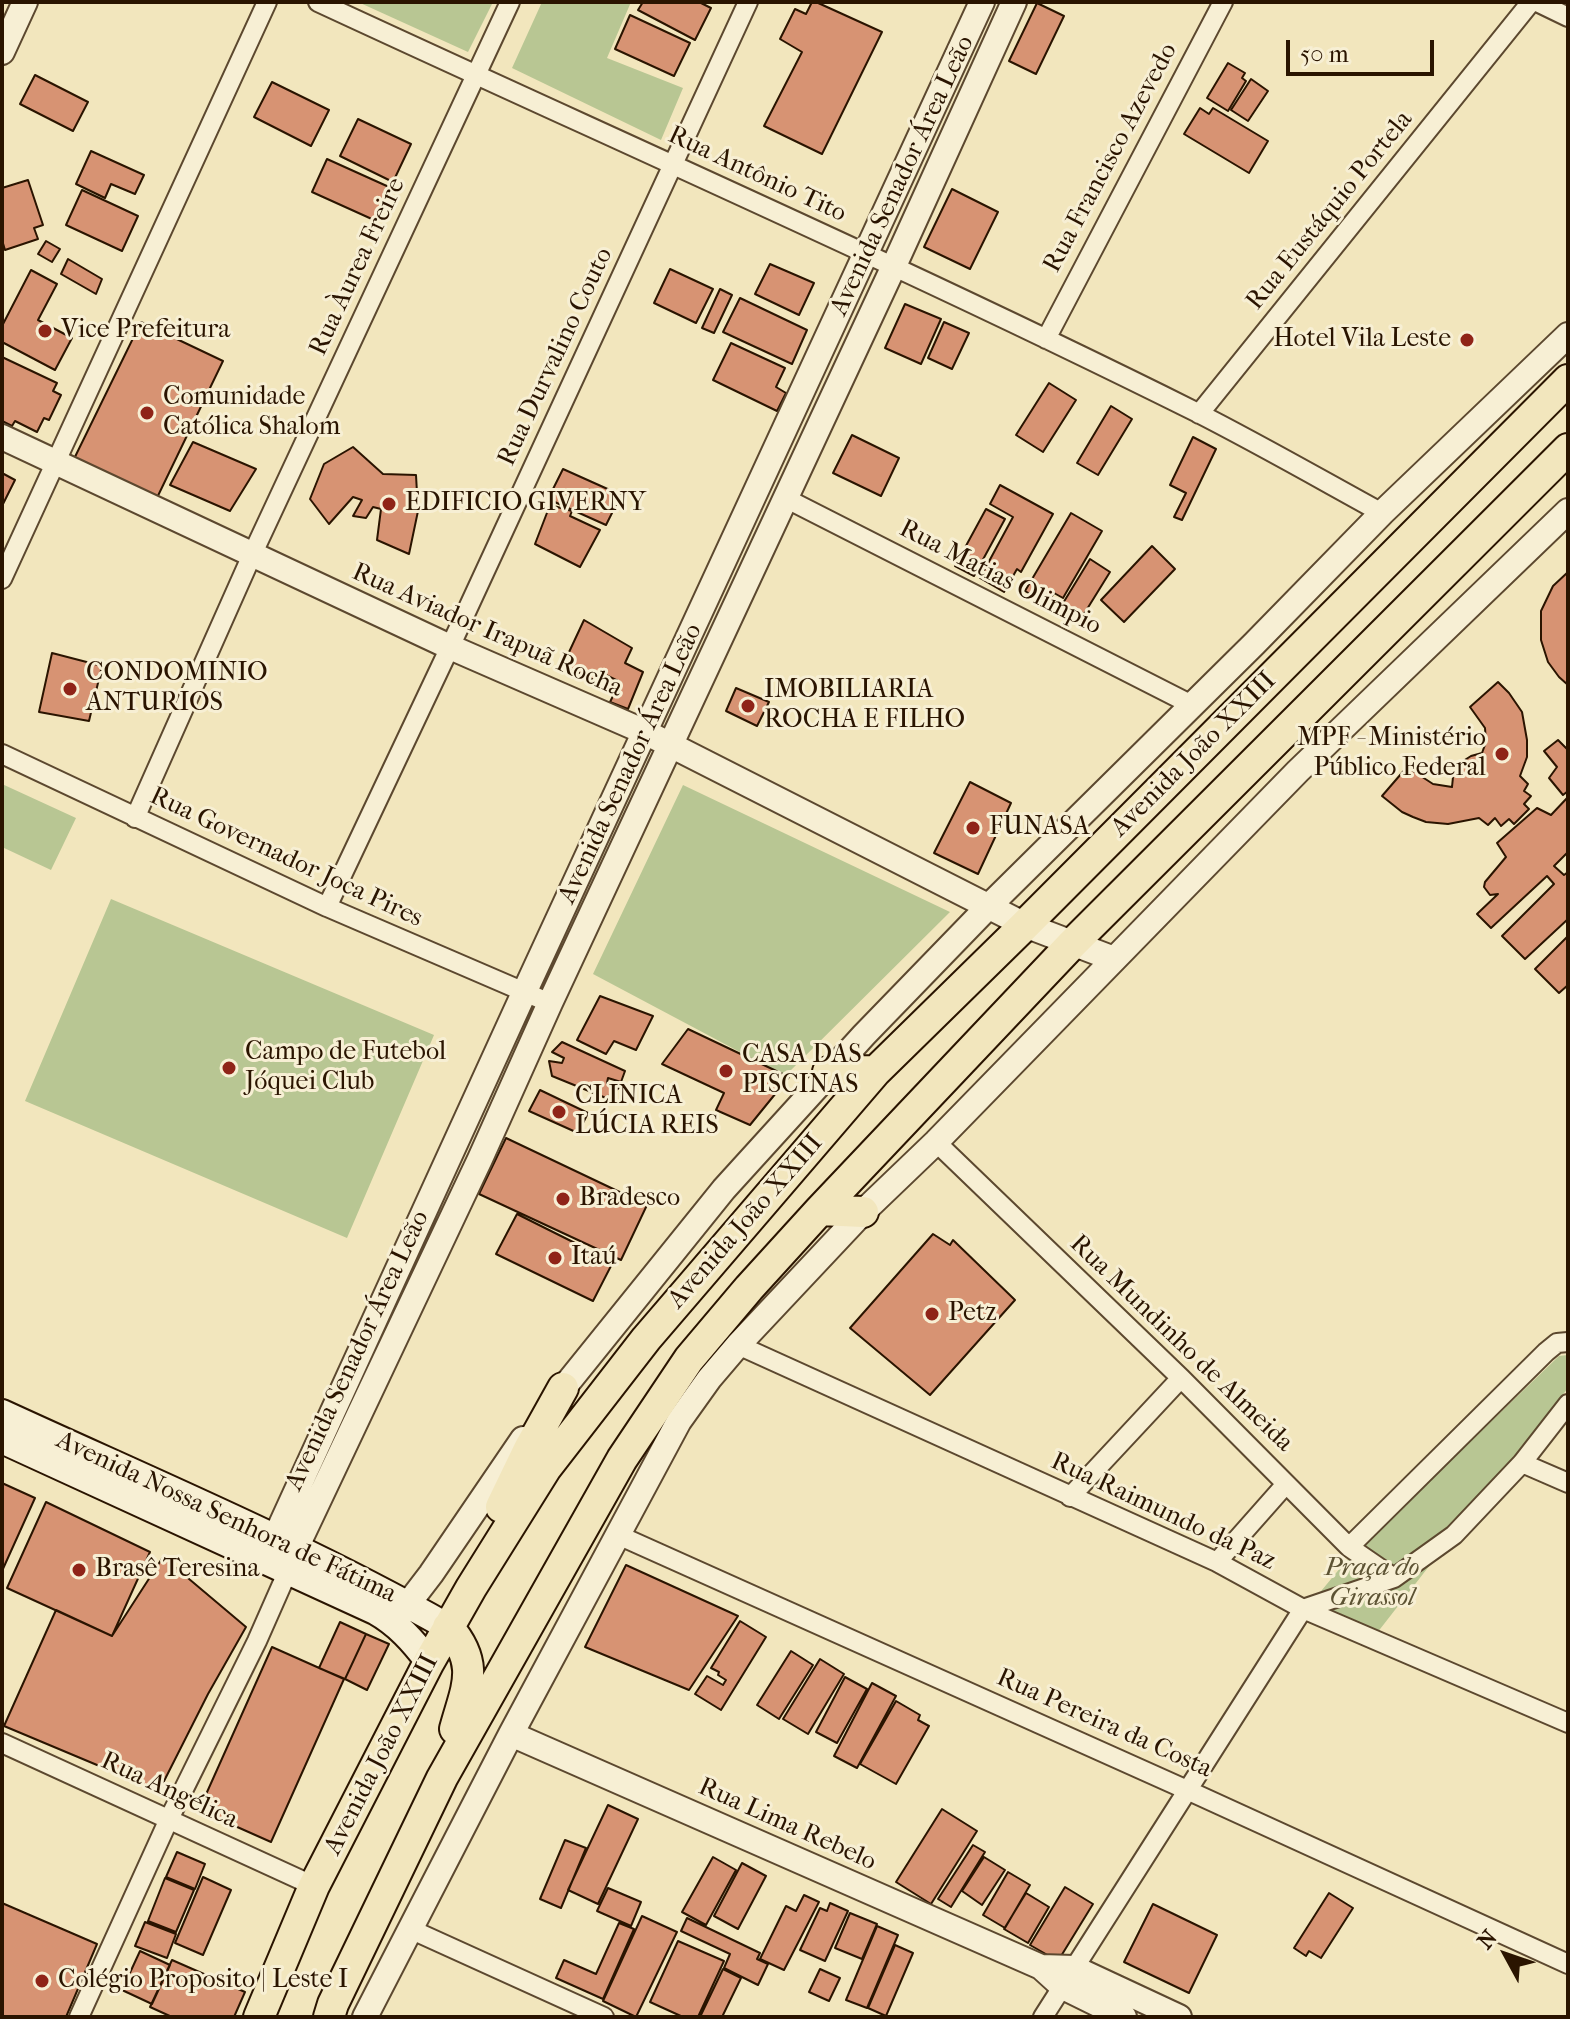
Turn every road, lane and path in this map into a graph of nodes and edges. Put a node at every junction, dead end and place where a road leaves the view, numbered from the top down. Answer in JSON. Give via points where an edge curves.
{"nodes":[{"id":1,"x":25,"y":2,"type":"edge"},
{"id":2,"x":267,"y":2,"type":"edge"},
{"id":3,"x":318,"y":2,"type":"edge"},
{"id":4,"x":510,"y":2,"type":"edge"},
{"id":5,"x":748,"y":2,"type":"edge"},
{"id":6,"x":982,"y":2,"type":"edge"},
{"id":7,"x":1014,"y":2,"type":"edge"},
{"id":8,"x":1223,"y":2,"type":"edge"},
{"id":9,"x":1531,"y":2,"type":"edge"},
{"id":10,"x":1537,"y":2,"type":"edge"},
{"id":11,"x":1568,"y":17,"type":"edge"},
{"id":12,"x":2,"y":52,"type":"edge"},
{"id":13,"x":476,"y":76,"type":"junction"},
{"id":14,"x":674,"y":164,"type":"junction"},
{"id":15,"x":865,"y":254,"type":"junction"},
{"id":16,"x":893,"y":268,"type":"junction"},
{"id":17,"x":1568,"y":335,"type":"edge"},
{"id":18,"x":1046,"y":339,"type":"junction"},
{"id":19,"x":1568,"y":380,"type":"edge"},
{"id":20,"x":1199,"y":414,"type":"junction"},
{"id":21,"x":2,"y":437,"type":"edge"},
{"id":22,"x":1568,"y":449,"type":"edge"},
{"id":23,"x":55,"y":463,"type":"junction"},
{"id":24,"x":785,"y":498,"type":"junction"},
{"id":25,"x":1568,"y":511,"type":"edge"},
{"id":26,"x":1382,"y":513,"type":"junction"},
{"id":27,"x":252,"y":555,"type":"junction"},
{"id":28,"x":2,"y":579,"type":"edge"},
{"id":29,"x":450,"y":647,"type":"junction"},
{"id":30,"x":1192,"y":705,"type":"junction"},
{"id":31,"x":645,"y":732,"type":"junction"},
{"id":32,"x":671,"y":744,"type":"junction"},
{"id":33,"x":2,"y":754,"type":"edge"},
{"id":34,"x":135,"y":818,"type":"junction"},
{"id":35,"x":327,"y":907,"type":"junction"},
{"id":36,"x":988,"y":907,"type":"junction"},
{"id":37,"x":1025,"y":925,"type":"junction"},
{"id":38,"x":1072,"y":944,"type":"junction"},
{"id":39,"x":1114,"y":959,"type":"junction"},
{"id":40,"x":524,"y":993,"type":"junction"},
{"id":41,"x":550,"y":1003,"type":"junction"},
{"id":42,"x":876,"y":1071,"type":"junction"},
{"id":43,"x":828,"y":1072,"type":"junction"},
{"id":44,"x":936,"y":1142,"type":"junction"},
{"id":45,"x":453,"y":1148,"type":"junction"},
{"id":46,"x":480,"y":1159,"type":"junction"},
{"id":47,"x":820,"y":1210,"type":"junction"},
{"id":48,"x":863,"y":1212,"type":"junction"},
{"id":49,"x":397,"y":1271,"type":"junction"},
{"id":50,"x":421,"y":1282,"type":"junction"},
{"id":51,"x":1568,"y":1342,"type":"edge"},
{"id":52,"x":738,"y":1345,"type":"junction"},
{"id":53,"x":355,"y":1362,"type":"junction"},
{"id":54,"x":378,"y":1373,"type":"junction"},
{"id":55,"x":1181,"y":1378,"type":"junction"},
{"id":56,"x":563,"y":1388,"type":"junction"},
{"id":57,"x":1568,"y":1404,"type":"edge"},
{"id":58,"x":2,"y":1413,"type":"edge"},
{"id":59,"x":2,"y":1440,"type":"edge"},
{"id":60,"x":1522,"y":1463,"type":"junction"},
{"id":61,"x":1568,"y":1483,"type":"edge"},
{"id":62,"x":1286,"y":1484,"type":"junction"},
{"id":63,"x":1070,"y":1497,"type":"junction"},
{"id":64,"x":618,"y":1535,"type":"junction"},
{"id":65,"x":1349,"y":1547,"type":"junction"},
{"id":66,"x":286,"y":1553,"type":"junction"},
{"id":67,"x":1217,"y":1562,"type":"junction"},
{"id":68,"x":1394,"y":1578,"type":"junction"},
{"id":69,"x":471,"y":1588,"type":"junction"},
{"id":70,"x":408,"y":1604,"type":"junction"},
{"id":71,"x":1303,"y":1609,"type":"junction"},
{"id":72,"x":448,"y":1627,"type":"junction"},
{"id":73,"x":429,"y":1662,"type":"junction"},
{"id":74,"x":1568,"y":1723,"type":"edge"},
{"id":75,"x":511,"y":1734,"type":"junction"},
{"id":76,"x":2,"y":1743,"type":"edge"},
{"id":77,"x":442,"y":1778,"type":"junction"},
{"id":78,"x":1187,"y":1790,"type":"junction"},
{"id":79,"x":169,"y":1819,"type":"junction"},
{"id":80,"x":314,"y":1886,"type":"junction"},
{"id":81,"x":410,"y":1929,"type":"junction"},
{"id":82,"x":1568,"y":1964,"type":"edge"},
{"id":83,"x":1068,"y":1978,"type":"junction"},
{"id":84,"x":79,"y":2017,"type":"edge"},
{"id":85,"x":259,"y":2017,"type":"edge"},
{"id":86,"x":329,"y":2017,"type":"edge"},
{"id":87,"x":365,"y":2017,"type":"edge"},
{"id":88,"x":604,"y":2017,"type":"edge"},
{"id":89,"x":1043,"y":2017,"type":"edge"},
{"id":90,"x":1124,"y":2017,"type":"edge"},
{"id":91,"x":1179,"y":2017,"type":"edge"}],
"edges":[{"from":1,"to":12,"type":"street"},
{"from":2,"to":23,"type":"street"},
{"from":3,"to":13,"type":"street","name":"Rua Antônio Tito"},
{"from":4,"to":13,"type":"street","name":"Rua Àurea Freire"},
{"from":5,"to":14,"type":"street","name":"Rua Durvalino Couto"},
{"from":6,"to":15,"type":"street","name":"Avenida Senador Área Leão"},
{"from":7,"to":16,"type":"street","name":"Avenida Senador Área Leão"},
{"from":8,"to":18,"type":"street","name":"Rua Francisco Azevedo"},
{"from":9,"to":20,"type":"street","name":"Rua Eustáquio Portela"},
{"from":10,"to":11,"type":"street"},
{"from":13,"to":14,"type":"street","name":"Rua Antônio Tito"},
{"from":13,"to":27,"type":"street","name":"Rua Àurea Freire"},
{"from":14,"to":15,"type":"street","name":"Rua Antônio Tito"},
{"from":14,"to":29,"type":"street","name":"Rua Durvalino Couto"},
{"from":15,"to":16,"type":"street","name":"Rua Antônio Tito"},
{"from":15,"to":31,"type":"street","name":"Avenida Senador Área Leão"},
{"from":16,"to":18,"type":"street","name":"Rua Antônio Tito"},
{"from":16,"to":24,"type":"street","name":"Avenida Senador Área Leão"},
{"from":17,"to":26,"type":"street","name":"Avenida João XXIII"},
{"from":18,"to":20,"type":"street","name":"Rua Antônio Tito"},
{"from":19,"to":37,"type":"main road","name":"Avenida João XXIII"},
{"from":20,"to":26,"type":"street","name":"Rua Antônio Tito"},
{"from":21,"to":23,"type":"street","name":"Rua Aviador Irapuã Rocha"},
{"from":22,"to":38,"type":"main road","name":"Avenida João XXIII"},
{"from":23,"to":27,"type":"street","name":"Rua Aviador Irapuã Rocha"},
{"from":23,"to":28,"type":"street"},
{"from":24,"to":30,"type":"street","name":"Rua Matias Olimpio"},
{"from":24,"to":32,"type":"street","name":"Avenida Senador Área Leão"},
{"from":25,"to":39,"type":"street","via":[[1298,771]]},
{"from":26,"to":30,"type":"street","name":"Avenida João XXIII"},
{"from":27,"to":29,"type":"street","name":"Rua Aviador Irapuã Rocha"},
{"from":27,"to":34,"type":"street","name":"Rua Àurea Freire"},
{"from":29,"to":31,"type":"street","name":"Rua Aviador Irapuã Rocha"},
{"from":29,"to":35,"type":"street","name":"Rua Durvalino Couto"},
{"from":30,"to":36,"type":"street","name":"Avenida João XXIII"},
{"from":31,"to":32,"type":"street","name":"Rua Aviador Irapuã Rocha"},
{"from":31,"to":40,"type":"street","name":"Avenida Senador Área Leão"},
{"from":32,"to":36,"type":"street","name":"Rua Aviador Irapuã Rocha"},
{"from":32,"to":41,"type":"street","name":"Avenida Senador Área Leão"},
{"from":33,"to":34,"type":"street","name":"Rua Governador Joca Pires"},
{"from":34,"to":35,"type":"street","name":"Rua Governador Joca Pires"},
{"from":35,"to":40,"type":"street","name":"Rua Governador Joca Pires"},
{"from":36,"to":37,"type":"street","name":"Rua Aviador Irapuã Rocha"},
{"from":36,"to":43,"type":"street","name":"Avenida João XXIII"},
{"from":37,"to":38,"type":"street","name":"Rua Aviador Irapuã Rocha"},
{"from":37,"to":42,"type":"main road","name":"Avenida João XXIII"},
{"from":38,"to":39,"type":"street","name":"Rua Aviador Irapuã Rocha"},
{"from":38,"to":47,"type":"main road","name":"Avenida João XXIII"},
{"from":39,"to":44,"type":"street"},
{"from":40,"to":41,"type":"street","name":"Rua Governador Joca Pires"},
{"from":40,"to":45,"type":"street","name":"Avenida Senador Área Leão"},
{"from":41,"to":46,"type":"street","name":"Avenida Senador Área Leão"},
{"from":42,"to":43,"type":"main road"},
{"from":42,"to":69,"type":"main road","name":"Avenida João XXIII","via":[[646,1339],[546,1468]]},
{"from":43,"to":56,"type":"street","name":"Avenida João XXIII","via":[[724,1189]]},
{"from":44,"to":48,"type":"street"},
{"from":44,"to":55,"type":"street","name":"Rua Mundinho de Almeida"},
{"from":45,"to":46,"type":"street"},
{"from":45,"to":49,"type":"street","name":"Avenida Senador Área Leão"},
{"from":46,"to":50,"type":"street","name":"Avenida Senador Área Leão"},
{"from":47,"to":48,"type":"main road"},
{"from":47,"to":77,"type":"main road","name":"Avenida João XXIII","via":[[689,1359],[622,1459]]},
{"from":48,"to":52,"type":"street"},
{"from":49,"to":50,"type":"street"},
{"from":49,"to":53,"type":"street","name":"Avenida Senador Área Leão"},
{"from":50,"to":54,"type":"street","name":"Avenida Senador Área Leão"},
{"from":51,"to":65,"type":"street","via":[[1546,1352]]},
{"from":52,"to":63,"type":"street","name":"Rua Raimundo da Paz"},
{"from":52,"to":64,"type":"street","via":[[679,1421]]},
{"from":53,"to":54,"type":"street"},
{"from":53,"to":66,"type":"street","name":"Avenida Senador Área Leão"},
{"from":54,"to":66,"type":"street","name":"Avenida Senador Área Leão"},
{"from":55,"to":62,"type":"street","name":"Rua Mundinho de Almeida"},
{"from":55,"to":63,"type":"street"},
{"from":56,"to":69,"type":"main road","via":[[479,1549]]},
{"from":56,"to":70,"type":"street","name":"Avenida João XXIII"},
{"from":57,"to":60,"type":"street"},
{"from":58,"to":66,"type":"main road","name":"Avenida Nossa Senhora de Fátima"},
{"from":59,"to":66,"type":"main road","name":"Avenida Nossa Senhora de Fátima"},
{"from":60,"to":61,"type":"street"},
{"from":60,"to":68,"type":"street","via":[[1454,1535]]},
{"from":62,"to":65,"type":"street","name":"Rua Mundinho de Almeida"},
{"from":62,"to":67,"type":"street"},
{"from":63,"to":67,"type":"street","name":"Rua Raimundo da Paz"},
{"from":64,"to":75,"type":"street"},
{"from":64,"to":78,"type":"street","name":"Rua Pereira da Costa"},
{"from":65,"to":68,"type":"street","name":"Rua Mundinho de Almeida"},
{"from":66,"to":70,"type":"main road","name":"Avenida Nossa Senhora de Fátima"},
{"from":66,"to":73,"type":"main road","name":"Avenida Nossa Senhora de Fátima","via":[[393,1622]]},
{"from":66,"to":79,"type":"street","name":"Avenida Senador Área Leão","via":[[257,1641]]},
{"from":67,"to":71,"type":"street","name":"Rua Raimundo da Paz"},
{"from":68,"to":71,"type":"street"},
{"from":69,"to":72,"type":"main road","name":"Avenida João XXIII"},
{"from":70,"to":72,"type":"main road","name":"Avenida Nossa Senhora de Fátima"},
{"from":71,"to":74,"type":"street","name":"Rua Raimundo da Paz"},
{"from":71,"to":78,"type":"street"},
{"from":72,"to":73,"type":"main road","name":"Avenida João XXIII"},
{"from":72,"to":77,"type":"main road","via":[[469,1665]]},
{"from":73,"to":80,"type":"main road","name":"Avenida João XXIII"},
{"from":75,"to":81,"type":"street"},
{"from":75,"to":83,"type":"street","name":"Rua Lima Rebelo"},
{"from":76,"to":79,"type":"street","name":"Rua Angélica"},
{"from":77,"to":86,"type":"main road","name":"Avenida João XXIII"},
{"from":78,"to":82,"type":"street","name":"Rua Pereira da Costa"},
{"from":78,"to":83,"type":"street"},
{"from":79,"to":80,"type":"street","name":"Rua Angélica"},
{"from":79,"to":84,"type":"street","name":"Avenida Senador Área Leão"},
{"from":80,"to":85,"type":"main road","name":"Avenida João XXIII"},
{"from":81,"to":87,"type":"street"},
{"from":81,"to":88,"type":"street"},
{"from":83,"to":89,"type":"street"},
{"from":83,"to":90,"type":"street","name":"Rua Lima Rebelo"},
{"from":83,"to":91,"type":"street","name":"Rua Lima Rebelo"}]}
